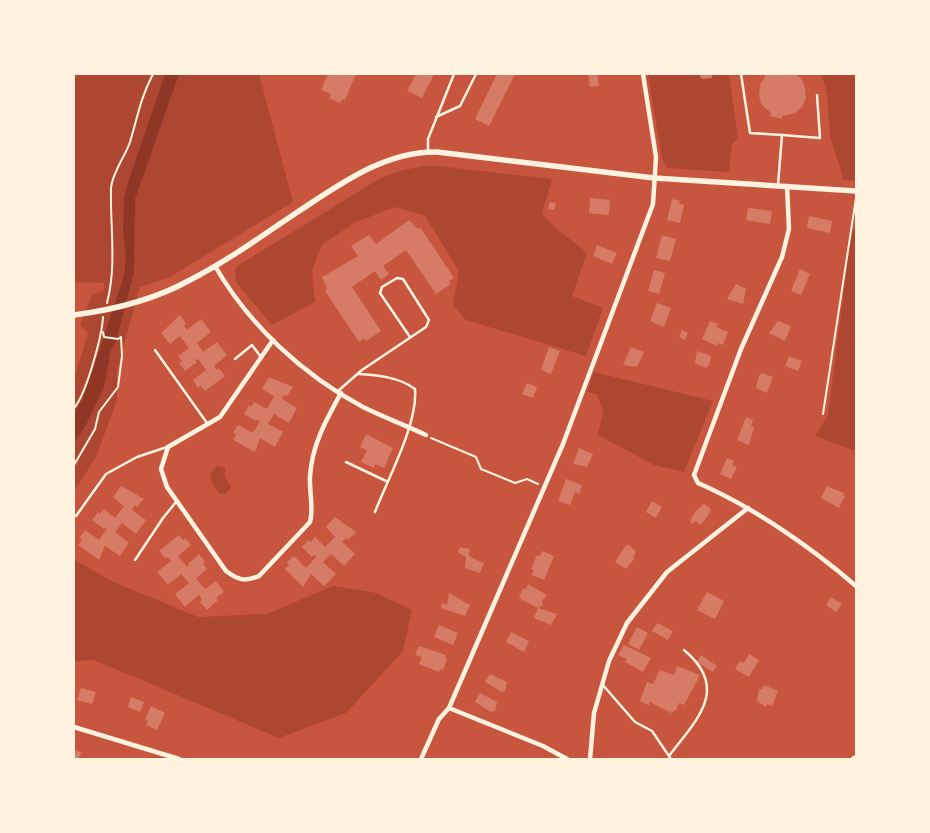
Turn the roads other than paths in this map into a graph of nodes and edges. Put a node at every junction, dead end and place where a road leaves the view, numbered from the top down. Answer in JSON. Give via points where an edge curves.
{"nodes":[{"id":1,"x":454,"y":74,"type":"edge"},
{"id":2,"x":476,"y":74,"type":"edge"},
{"id":3,"x":643,"y":74,"type":"edge"},
{"id":4,"x":741,"y":74,"type":"edge"},
{"id":5,"x":817,"y":95,"type":"dead end"},
{"id":6,"x":436,"y":117,"type":"junction"},
{"id":7,"x":782,"y":135,"type":"junction"},
{"id":8,"x":428,"y":152,"type":"junction"},
{"id":9,"x":654,"y":178,"type":"junction"},
{"id":10,"x":778,"y":186,"type":"junction"},
{"id":11,"x":787,"y":186,"type":"junction"},
{"id":12,"x":856,"y":192,"type":"edge"},
{"id":13,"x":215,"y":266,"type":"junction"},
{"id":14,"x":74,"y":315,"type":"edge"},
{"id":15,"x":410,"y":337,"type":"junction"},
{"id":16,"x":273,"y":340,"type":"junction"},
{"id":17,"x":155,"y":350,"type":"dead end"},
{"id":18,"x":261,"y":357,"type":"junction"},
{"id":19,"x":234,"y":358,"type":"dead end"},
{"id":20,"x":358,"y":374,"type":"junction"},
{"id":21,"x":340,"y":392,"type":"junction"},
{"id":22,"x":208,"y":425,"type":"junction"},
{"id":23,"x":410,"y":427,"type":"junction"},
{"id":24,"x":426,"y":435,"type":"road end"},
{"id":25,"x":168,"y":447,"type":"junction"},
{"id":26,"x":346,"y":462,"type":"dead end"},
{"id":27,"x":386,"y":481,"type":"junction"},
{"id":28,"x":177,"y":501,"type":"junction"},
{"id":29,"x":748,"y":508,"type":"junction"},
{"id":30,"x":374,"y":512,"type":"dead end"},
{"id":31,"x":76,"y":516,"type":"dead end"},
{"id":32,"x":135,"y":560,"type":"dead end"},
{"id":33,"x":856,"y":586,"type":"edge"},
{"id":34,"x":684,"y":650,"type":"dead end"},
{"id":35,"x":602,"y":684,"type":"junction"},
{"id":36,"x":449,"y":708,"type":"junction"},
{"id":37,"x":74,"y":727,"type":"edge"},
{"id":38,"x":669,"y":756,"type":"junction"},
{"id":39,"x":179,"y":759,"type":"edge"},
{"id":40,"x":421,"y":759,"type":"edge"},
{"id":41,"x":567,"y":759,"type":"edge"},
{"id":42,"x":590,"y":759,"type":"edge"},
{"id":43,"x":671,"y":759,"type":"edge"}],
"edges":[{"from":1,"to":6,"type":"lane"},
{"from":2,"to":6,"type":"lane","via":[[460,106]]},
{"from":3,"to":9,"type":"street","via":[[656,157]]},
{"from":4,"to":7,"type":"lane","via":[[750,133]]},
{"from":5,"to":7,"type":"lane","via":[[820,138]]},
{"from":6,"to":8,"type":"lane","via":[[428,140]]},
{"from":7,"to":10,"type":"lane"},
{"from":8,"to":9,"type":"street"},
{"from":8,"to":13,"type":"street","via":[[391,159],[355,176]]},
{"from":9,"to":10,"type":"street"},
{"from":9,"to":36,"type":"street","via":[[653,204],[564,444]]},
{"from":10,"to":11,"type":"street"},
{"from":11,"to":12,"type":"street"},
{"from":11,"to":29,"type":"street","via":[[789,229],[782,257],[741,349],[694,475],[698,482]]},
{"from":13,"to":14,"type":"street","via":[[175,288],[134,302]]},
{"from":13,"to":16,"type":"street","via":[[229,290]]},
{"from":15,"to":15,"type":"lane","via":[[426,327],[428,320],[403,280],[397,278],[382,287],[380,293]]},
{"from":15,"to":20,"type":"lane"},
{"from":16,"to":18,"type":"street"},
{"from":16,"to":21,"type":"street","via":[[294,361]]},
{"from":17,"to":22,"type":"lane"},
{"from":18,"to":19,"type":"lane","via":[[252,345]]},
{"from":18,"to":22,"type":"street","via":[[220,417]]},
{"from":20,"to":21,"type":"lane"},
{"from":20,"to":23,"type":"lane","via":[[380,376],[415,389],[416,401]]},
{"from":21,"to":23,"type":"street"},
{"from":21,"to":28,"type":"street","via":[[317,438],[311,463],[313,513],[310,522],[259,576],[248,581],[226,571]]},
{"from":22,"to":25,"type":"street"},
{"from":23,"to":24,"type":"street"},
{"from":23,"to":27,"type":"lane"},
{"from":25,"to":28,"type":"street","via":[[161,469],[167,487]]},
{"from":25,"to":31,"type":"lane","via":[[137,457],[106,474]]},
{"from":26,"to":27,"type":"lane"},
{"from":27,"to":30,"type":"lane"},
{"from":28,"to":32,"type":"lane"},
{"from":29,"to":33,"type":"street"},
{"from":29,"to":35,"type":"street","via":[[667,572],[627,623]]},
{"from":34,"to":38,"type":"lane","via":[[705,676],[706,702],[700,716]]},
{"from":35,"to":38,"type":"lane","via":[[635,722],[652,731]]},
{"from":35,"to":42,"type":"street","via":[[594,713]]},
{"from":36,"to":40,"type":"street","via":[[439,719]]},
{"from":36,"to":41,"type":"street"},
{"from":37,"to":39,"type":"street"},
{"from":38,"to":43,"type":"lane"}]}
